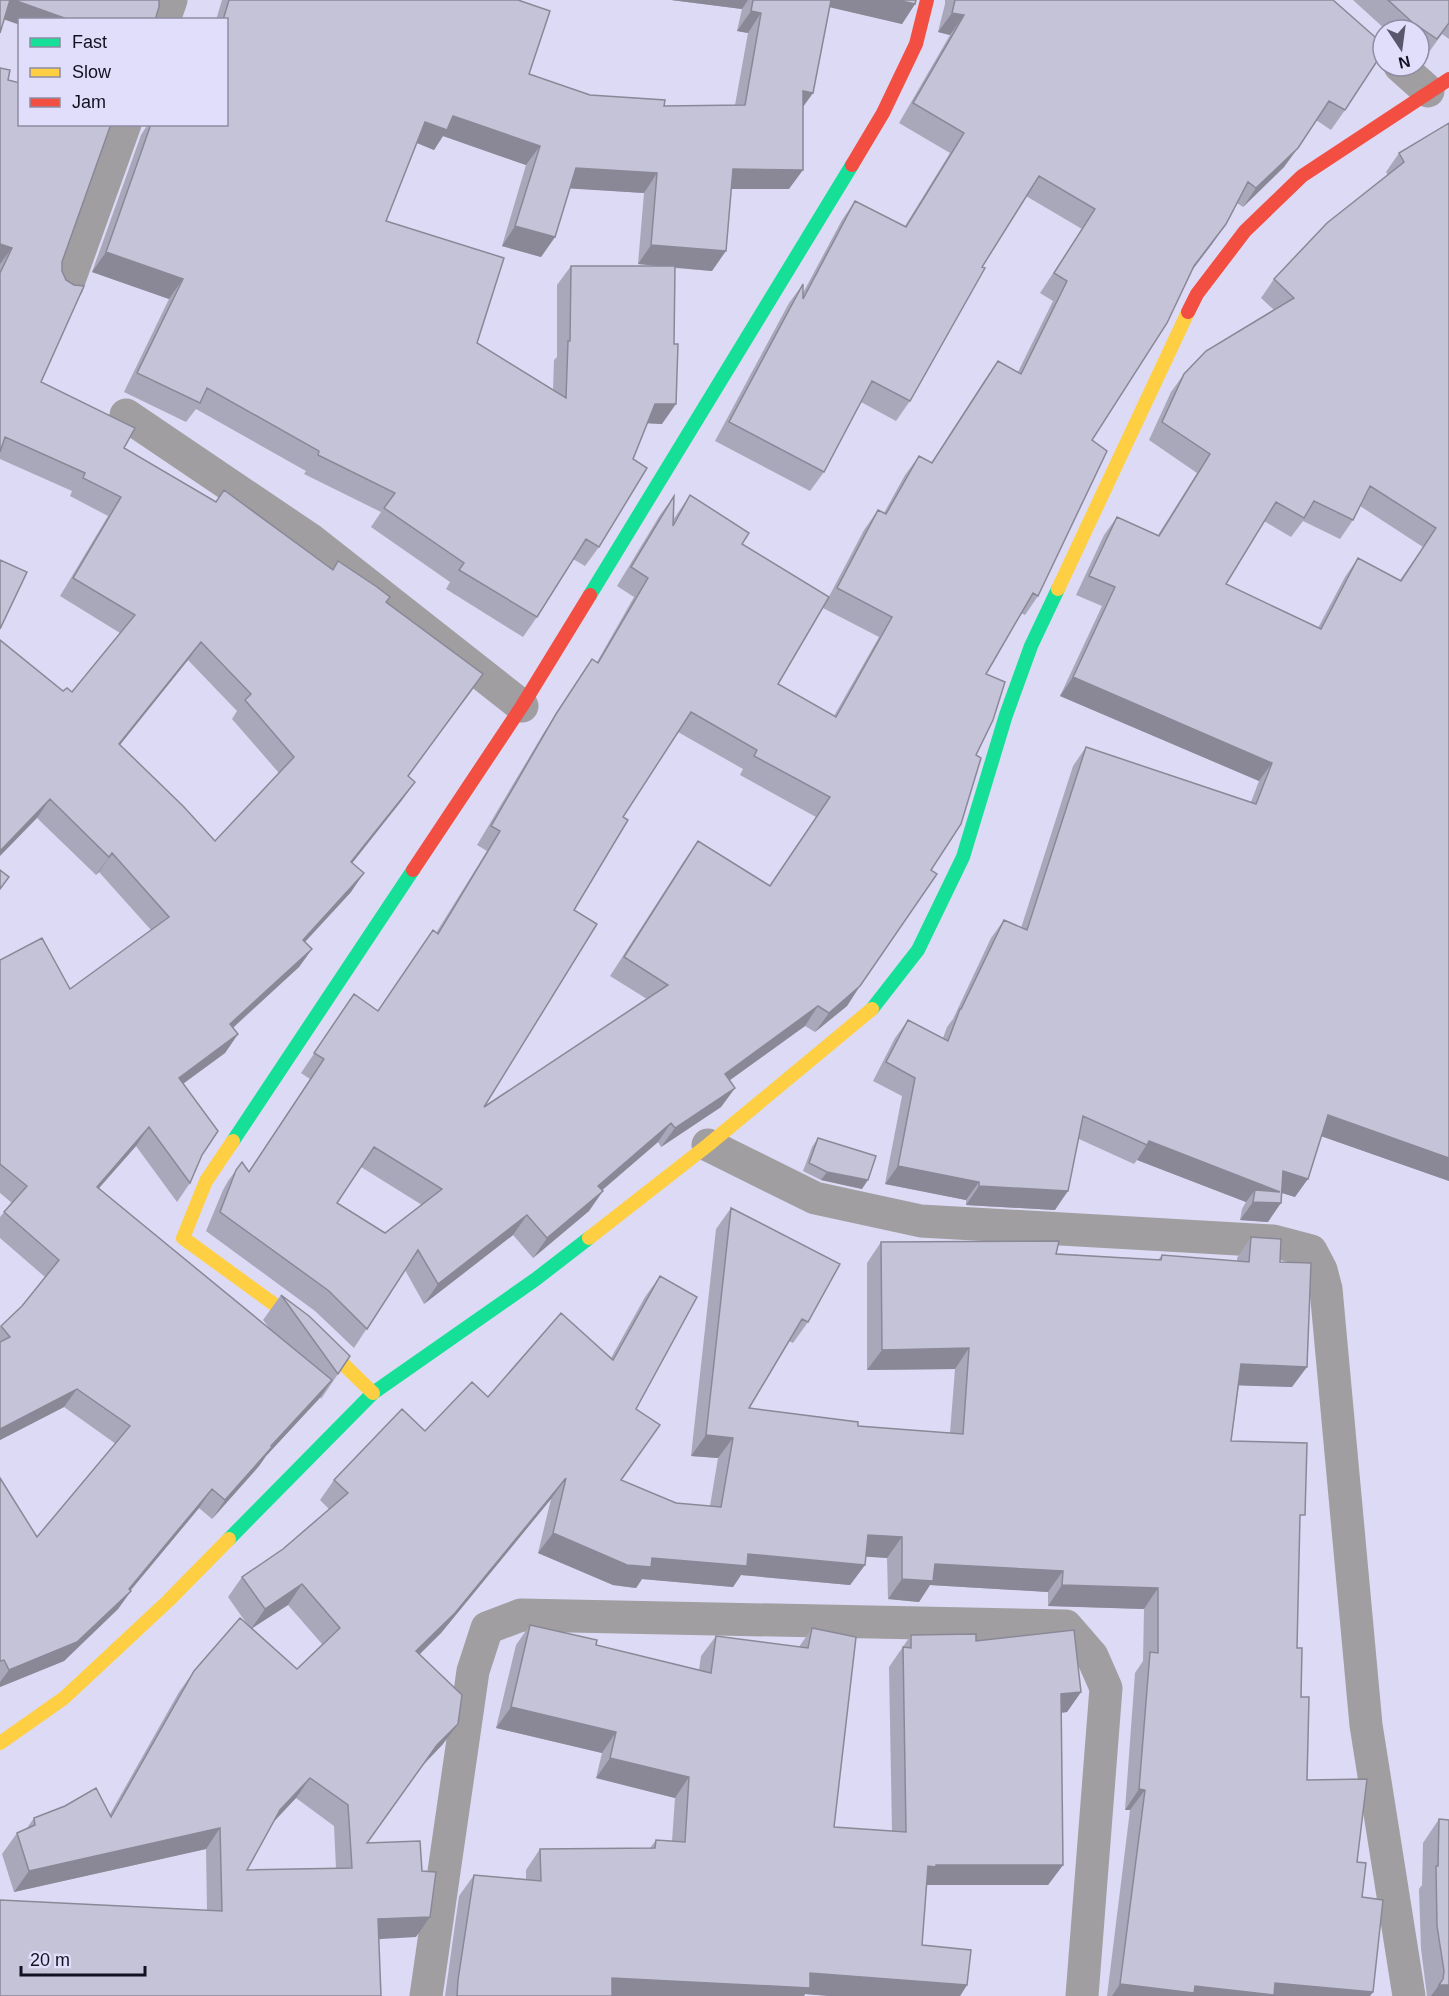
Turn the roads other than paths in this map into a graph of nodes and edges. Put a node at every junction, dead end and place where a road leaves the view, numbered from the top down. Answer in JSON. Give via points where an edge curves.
{"nodes":[{"id":1,"x":171,"y":0,"type":"edge"},
{"id":2,"x":927,"y":0,"type":"edge"},
{"id":3,"x":165,"y":18,"type":"edge"},
{"id":4,"x":1425,"y":78,"type":"edge"},
{"id":5,"x":1439,"y":85,"type":"edge"},
{"id":6,"x":124,"y":126,"type":"edge"},
{"id":7,"x":67,"y":286,"type":"edge"},
{"id":8,"x":126,"y":414,"type":"dead end"},
{"id":9,"x":522,"y":706,"type":"junction"},
{"id":10,"x":708,"y":1145,"type":"junction"},
{"id":11,"x":373,"y":1393,"type":"junction"},
{"id":12,"x":0,"y":1743,"type":"edge"},
{"id":13,"x":426,"y":1996,"type":"edge"},
{"id":14,"x":1082,"y":1996,"type":"edge"},
{"id":15,"x":1409,"y":1996,"type":"edge"}],
"edges":[{"from":1,"to":3,"type":"street"},
{"from":2,"to":9,"type":"street","via":[[916,44],[884,113]]},
{"from":4,"to":5,"type":"street"},
{"from":5,"to":10,"type":"street","via":[[1302,176],[1245,231],[1197,294],[1031,646],[963,857],[918,950],[876,1006]]},
{"from":6,"to":7,"type":"street"},
{"from":8,"to":9,"type":"street","via":[[310,540]]},
{"from":9,"to":11,"type":"street","via":[[206,1181],[183,1238],[304,1326]]},
{"from":10,"to":11,"type":"street","via":[[536,1279]]},
{"from":10,"to":15,"type":"street","via":[[815,1198],[921,1221],[1273,1241],[1311,1251],[1326,1289],[1366,1725]]},
{"from":11,"to":12,"type":"street","via":[[168,1601],[72,1690]]},
{"from":13,"to":14,"type":"street","via":[[473,1671],[487,1628],[521,1615],[1066,1626],[1092,1656],[1106,1688]]}]}
